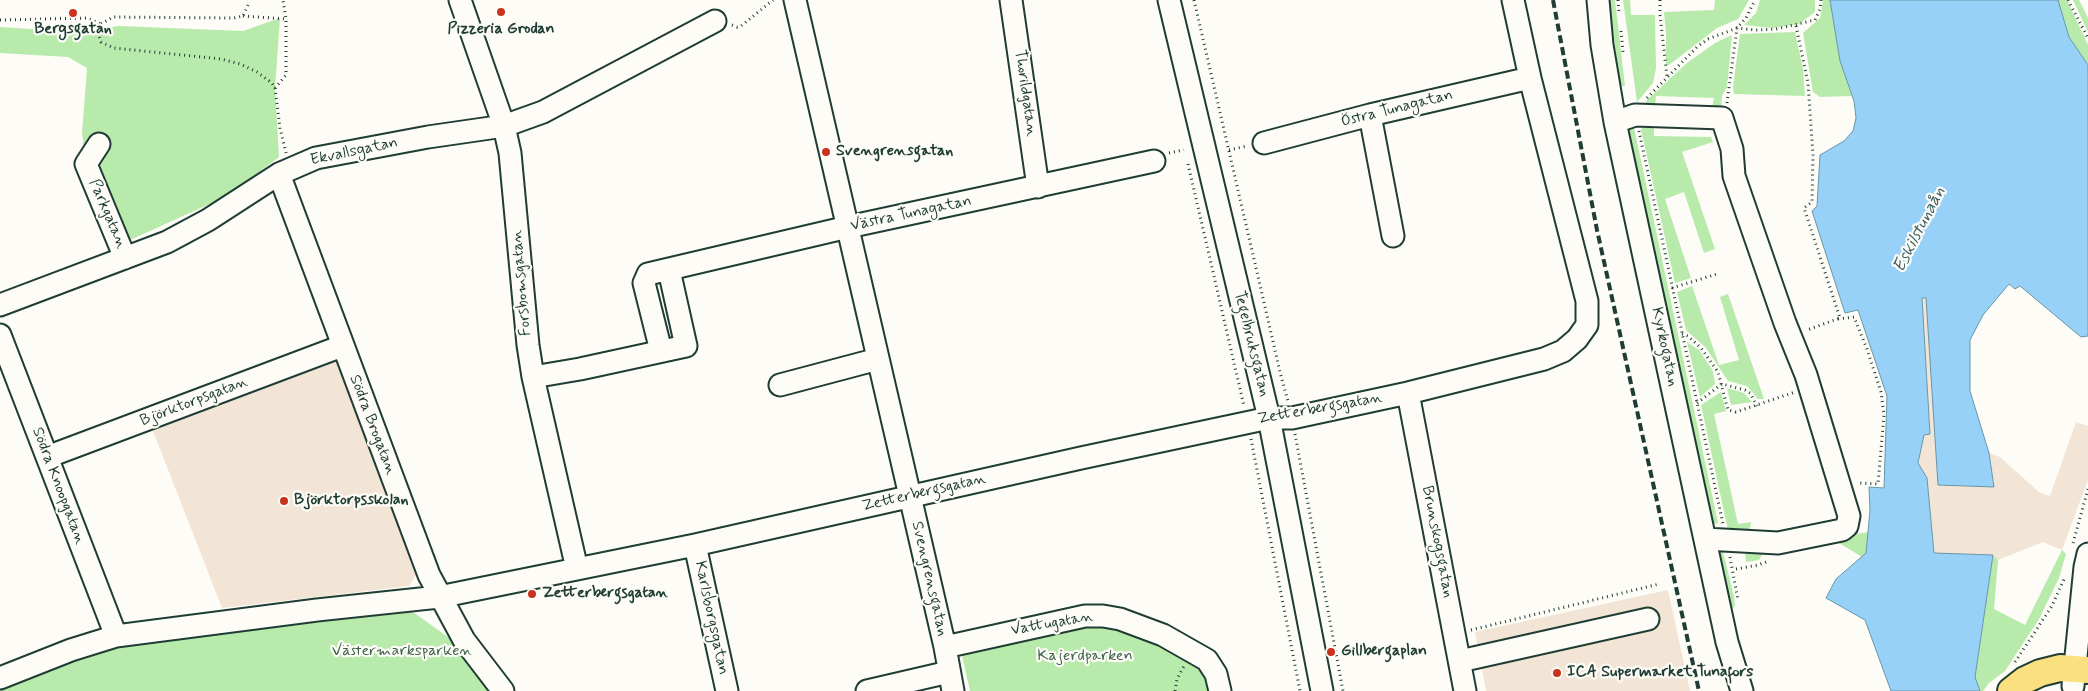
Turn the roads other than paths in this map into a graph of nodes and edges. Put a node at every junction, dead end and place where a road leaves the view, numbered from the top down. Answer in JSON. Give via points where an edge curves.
{"nodes":[{"id":1,"x":460,"y":0,"type":"edge"},
{"id":2,"x":795,"y":0,"type":"edge"},
{"id":3,"x":1011,"y":0,"type":"edge"},
{"id":4,"x":1170,"y":0,"type":"edge"},
{"id":5,"x":1513,"y":0,"type":"edge"},
{"id":6,"x":1598,"y":0,"type":"edge"},
{"id":7,"x":715,"y":21,"type":"road end"},
{"id":8,"x":1530,"y":78,"type":"junction"},
{"id":9,"x":1370,"y":115,"type":"junction"},
{"id":10,"x":1615,"y":122,"type":"junction"},
{"id":11,"x":504,"y":126,"type":"junction"},
{"id":12,"x":1264,"y":143,"type":"dead end"},
{"id":13,"x":99,"y":144,"type":"dead end"},
{"id":14,"x":1154,"y":161,"type":"dead end"},
{"id":15,"x":285,"y":171,"type":"junction"},
{"id":16,"x":1038,"y":187,"type":"junction"},
{"id":17,"x":848,"y":227,"type":"junction"},
{"id":18,"x":1393,"y":236,"type":"dead end"},
{"id":19,"x":125,"y":258,"type":"junction"},
{"id":20,"x":0,"y":305,"type":"edge"},
{"id":21,"x":0,"y":335,"type":"edge"},
{"id":22,"x":342,"y":346,"type":"junction"},
{"id":23,"x":878,"y":359,"type":"junction"},
{"id":24,"x":533,"y":376,"type":"junction"},
{"id":25,"x":780,"y":385,"type":"dead end"},
{"id":26,"x":1408,"y":393,"type":"junction"},
{"id":27,"x":1269,"y":418,"type":"junction"},
{"id":28,"x":47,"y":457,"type":"junction"},
{"id":29,"x":910,"y":496,"type":"junction"},
{"id":30,"x":1716,"y":539,"type":"junction"},
{"id":31,"x":695,"y":545,"type":"junction"},
{"id":32,"x":2088,"y":554,"type":"edge"},
{"id":33,"x":577,"y":569,"type":"junction"},
{"id":34,"x":439,"y":597,"type":"junction"},
{"id":35,"x":1648,"y":619,"type":"dead end"},
{"id":36,"x":116,"y":636,"type":"junction"},
{"id":37,"x":945,"y":646,"type":"junction"},
{"id":38,"x":1460,"y":661,"type":"junction"},
{"id":39,"x":2081,"y":677,"type":"edge"},
{"id":40,"x":0,"y":678,"type":"edge"},
{"id":41,"x":951,"y":682,"type":"edge"},
{"id":42,"x":503,"y":691,"type":"edge"},
{"id":43,"x":726,"y":691,"type":"edge"},
{"id":44,"x":867,"y":691,"type":"edge"},
{"id":45,"x":1220,"y":691,"type":"edge"},
{"id":46,"x":1322,"y":691,"type":"edge"},
{"id":47,"x":1465,"y":691,"type":"edge"},
{"id":48,"x":1742,"y":691,"type":"edge"},
{"id":49,"x":2011,"y":691,"type":"edge"},
{"id":50,"x":2035,"y":691,"type":"edge"}],
"edges":[{"from":1,"to":11,"type":"street","name":"Forsbomsgatan"},
{"from":2,"to":17,"type":"street","name":"Svengrensgatan"},
{"from":3,"to":16,"type":"street","name":"Thorildgatan"},
{"from":4,"to":27,"type":"street","name":"Tegelbruksgatan"},
{"from":5,"to":8,"type":"street","name":"Zetterbergsgatan"},
{"from":6,"to":10,"type":"street","name":"Kyrkogatan"},
{"from":7,"to":11,"type":"street","name":"Ekvallsgatan","via":[[543,112]]},
{"from":8,"to":9,"type":"street","name":"Östra Tunagatan"},
{"from":8,"to":26,"type":"street","name":"Zetterbergsgatan","via":[[1587,301],[1586,325],[1577,339],[1563,351],[1544,359]]},
{"from":9,"to":12,"type":"street","name":"Östra Tunagatan"},
{"from":9,"to":18,"type":"street"},
{"from":10,"to":30,"type":"street","name":"Kyrkogatan"},
{"from":10,"to":30,"type":"street","via":[[1640,108],[1722,118],[1732,149],[1734,176],[1810,387],[1849,516],[1847,526],[1842,530],[1778,543]]},
{"from":11,"to":15,"type":"street","name":"Ekvallsgatan","via":[[316,158]]},
{"from":11,"to":24,"type":"street","name":"Forsbomsgatan","via":[[510,153]]},
{"from":13,"to":19,"type":"street","name":"Parkgatan","via":[[86,164]]},
{"from":14,"to":16,"type":"street","name":"Västra Tunagatan"},
{"from":15,"to":19,"type":"street","name":"Ekvallsgatan","via":[[187,232]]},
{"from":15,"to":22,"type":"street","name":"Södra Brogatan"},
{"from":16,"to":17,"type":"street","name":"Västra Tunagatan"},
{"from":17,"to":23,"type":"street","name":"Svengrensgatan"},
{"from":17,"to":24,"type":"street","name":"Västra Tunagatan","via":[[668,270],[686,346]]},
{"from":19,"to":20,"type":"street","name":"Ekvallsgatan"},
{"from":21,"to":28,"type":"street","name":"Södra Knoopgatan"},
{"from":22,"to":28,"type":"street","name":"Björktorpsgatan"},
{"from":22,"to":34,"type":"street","name":"Södra Brogatan"},
{"from":23,"to":25,"type":"street"},
{"from":23,"to":29,"type":"street","name":"Svengrensgatan"},
{"from":24,"to":33,"type":"street","name":"Forsbomsgatan"},
{"from":26,"to":27,"type":"street","name":"Zetterbergsgatan","via":[[1292,418]]},
{"from":26,"to":38,"type":"street","name":"Brunskogsgatan"},
{"from":27,"to":29,"type":"street","name":"Zetterbergsgatan"},
{"from":27,"to":46,"type":"street","name":"Tegelbruksgatan"},
{"from":28,"to":36,"type":"street","name":"Södra Knoopgatan"},
{"from":29,"to":31,"type":"street","name":"Zetterbergsgatan"},
{"from":29,"to":37,"type":"street","name":"Svengrensgatan"},
{"from":30,"to":48,"type":"street","name":"Kyrkogatan","via":[[1727,642]]},
{"from":31,"to":33,"type":"street","name":"Zetterbergsgatan"},
{"from":31,"to":43,"type":"street","name":"Karlsborgsgatan"},
{"from":32,"to":39,"type":"street"},
{"from":33,"to":34,"type":"street","name":"Zetterbergsgatan"},
{"from":34,"to":36,"type":"street","name":"Zetterbergsgatan"},
{"from":34,"to":42,"type":"street","name":"Södra Brogatan","via":[[464,640]]},
{"from":35,"to":38,"type":"street"},
{"from":36,"to":40,"type":"street","name":"Zetterbergsgatan"},
{"from":37,"to":41,"type":"street","name":"Svengrensgatan"},
{"from":37,"to":45,"type":"street","name":"Vattugatan","via":[[1084,616],[1103,616],[1164,636],[1207,660],[1216,674]]},
{"from":38,"to":47,"type":"street","name":"Brunskogsgatan"},
{"from":39,"to":49,"type":"main road","via":[[2060,668],[2025,680]]},
{"from":39,"to":50,"type":"main road"},
{"from":41,"to":44,"type":"street"}]}
